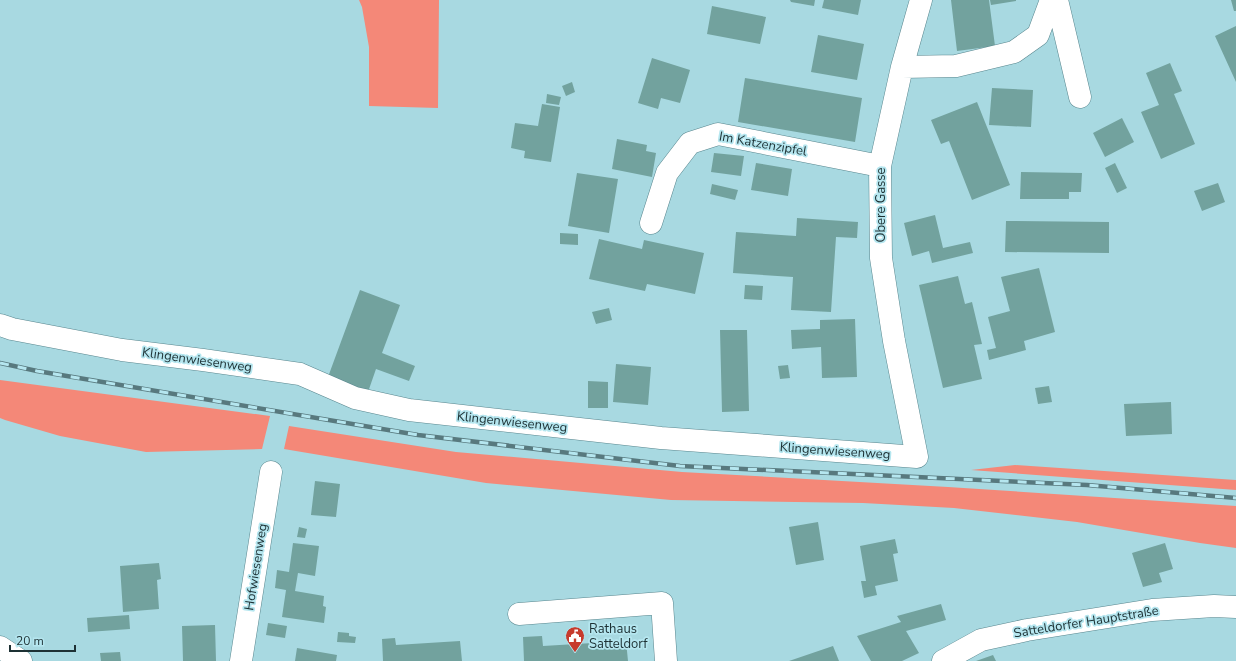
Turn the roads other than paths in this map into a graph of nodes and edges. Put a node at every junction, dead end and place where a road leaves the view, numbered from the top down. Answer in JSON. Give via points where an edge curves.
{"nodes":[{"id":1,"x":922,"y":0,"type":"edge"},
{"id":2,"x":1051,"y":0,"type":"edge"},
{"id":3,"x":1057,"y":0,"type":"edge"},
{"id":4,"x":902,"y":66,"type":"junction"},
{"id":5,"x":1080,"y":97,"type":"dead end"},
{"id":6,"x":880,"y":166,"type":"junction"},
{"id":7,"x":651,"y":223,"type":"dead end"},
{"id":8,"x":0,"y":325,"type":"edge"},
{"id":9,"x":894,"y":341,"type":"joint"},
{"id":10,"x":271,"y":472,"type":"dead end"},
{"id":11,"x":1236,"y":607,"type":"edge"},
{"id":12,"x":519,"y":614,"type":"dead end"},
{"id":13,"x":0,"y":647,"type":"edge"},
{"id":14,"x":21,"y":661,"type":"edge"},
{"id":15,"x":241,"y":661,"type":"edge"},
{"id":16,"x":666,"y":661,"type":"edge"},
{"id":17,"x":943,"y":661,"type":"edge"}],
"edges":[{"from":1,"to":4,"type":"street","name":"Obere Gasse"},
{"from":2,"to":4,"type":"street","via":[[1038,35],[1014,52],[956,66]]},
{"from":3,"to":5,"type":"street"},
{"from":4,"to":6,"type":"street","name":"Obere Gasse"},
{"from":6,"to":7,"type":"street","name":"Im Katzenzipfel","via":[[718,134],[690,142],[667,173]]},
{"from":6,"to":9,"type":"street","name":"Obere Gasse","via":[[881,258]]},
{"from":8,"to":9,"type":"street","name":"Klingenwiesenweg","via":[[122,350],[300,374],[355,398],[408,410],[661,438],[917,456]]},
{"from":10,"to":15,"type":"street","name":"Hofwiesenweg"},
{"from":11,"to":17,"type":"street","name":"Satteldorfer Hauptstraße","via":[[1152,610],[1027,630],[981,640]]},
{"from":12,"to":16,"type":"street","via":[[662,603]]},
{"from":13,"to":14,"type":"street"}]}
